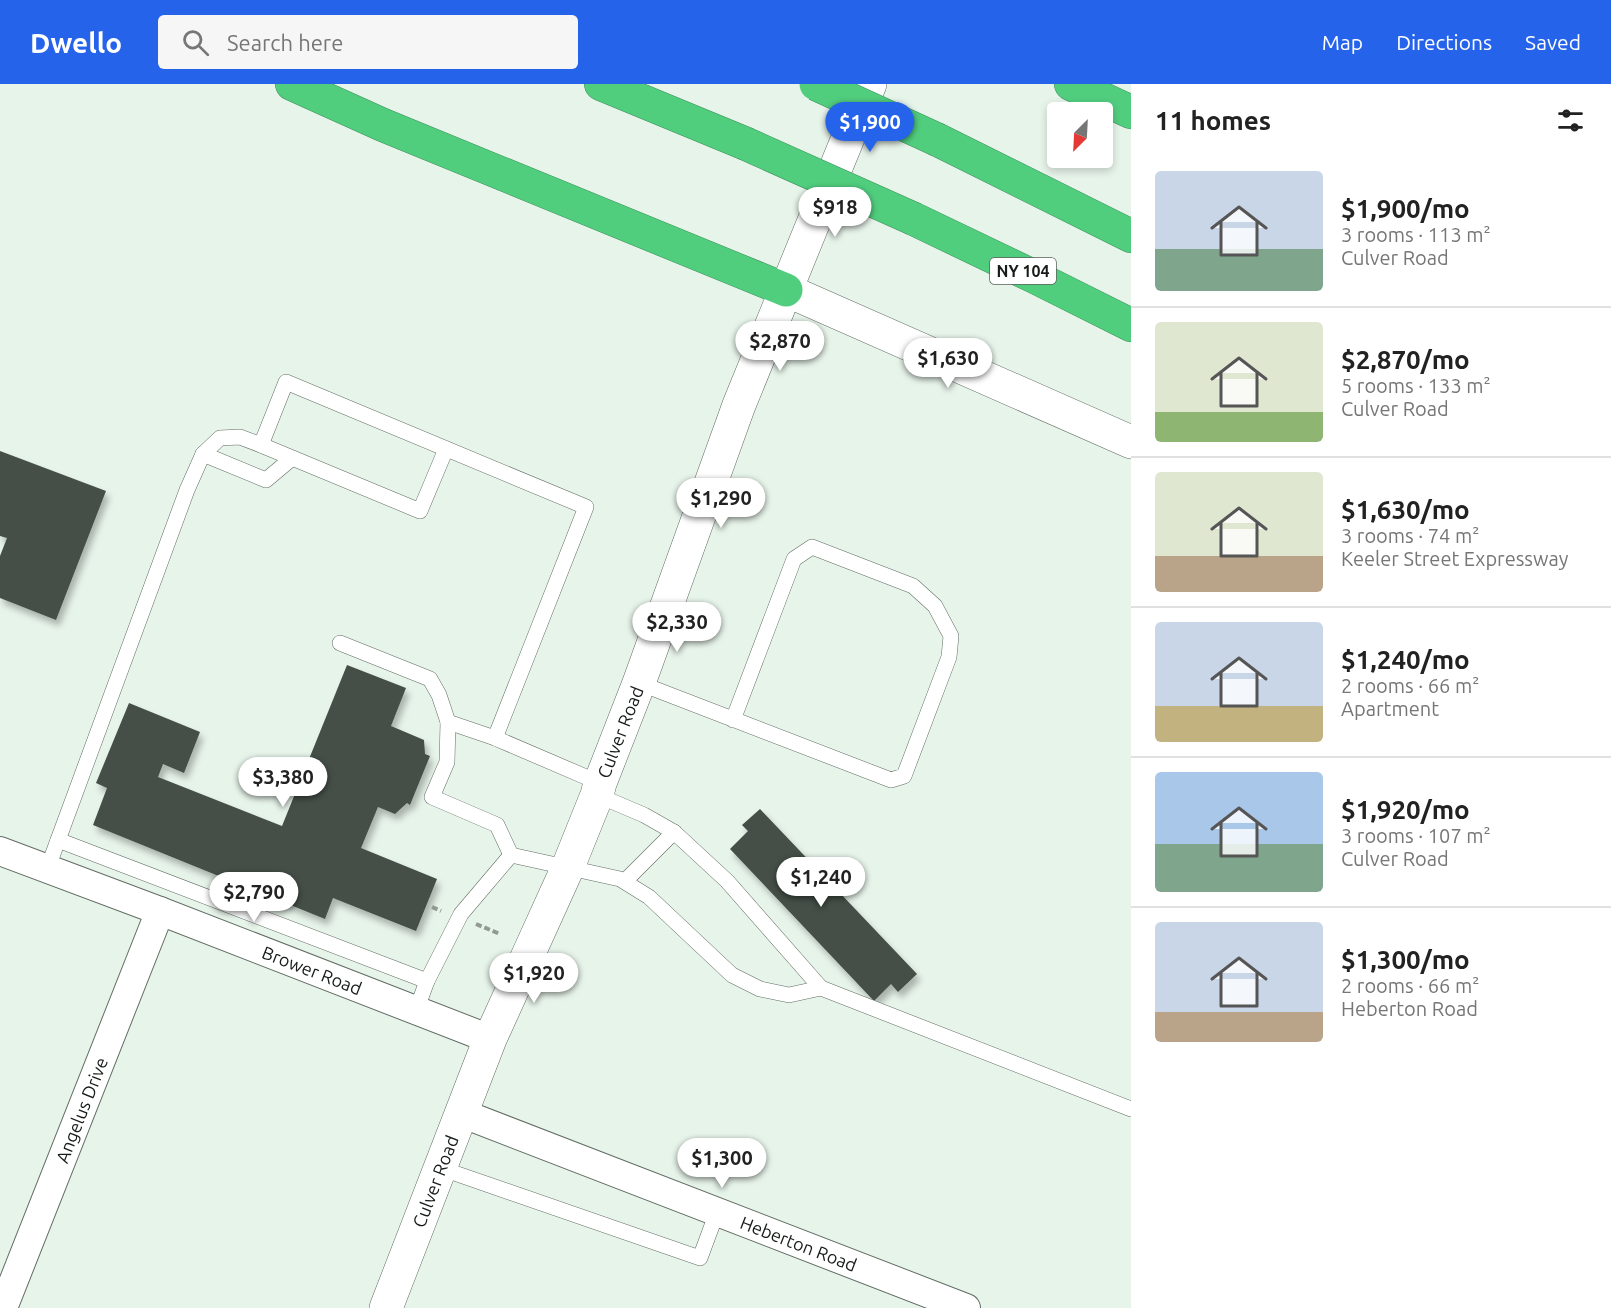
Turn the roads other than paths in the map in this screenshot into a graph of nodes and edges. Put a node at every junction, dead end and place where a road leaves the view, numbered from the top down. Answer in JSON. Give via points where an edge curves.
{"nodes":[{"id":1,"x":292,"y":84,"type":"edge"},
{"id":2,"x":601,"y":84,"type":"edge"},
{"id":3,"x":816,"y":84,"type":"edge"},
{"id":4,"x":870,"y":84,"type":"edge"},
{"id":5,"x":1071,"y":84,"type":"edge"},
{"id":6,"x":1131,"y":112,"type":"edge"},
{"id":7,"x":1131,"y":236,"type":"edge"},
{"id":8,"x":786,"y":290,"type":"junction"},
{"id":9,"x":1131,"y":325,"type":"edge"},
{"id":10,"x":1131,"y":442,"type":"edge"},
{"id":11,"x":261,"y":445,"type":"junction"},
{"id":12,"x":446,"y":449,"type":"junction"},
{"id":13,"x":202,"y":454,"type":"junction"},
{"id":14,"x":291,"y":459,"type":"junction"},
{"id":15,"x":340,"y":643,"type":"dead end"},
{"id":16,"x":639,"y":683,"type":"junction"},
{"id":17,"x":733,"y":720,"type":"junction"},
{"id":18,"x":448,"y":722,"type":"junction"},
{"id":19,"x":495,"y":738,"type":"junction"},
{"id":20,"x":599,"y":789,"type":"junction"},
{"id":21,"x":674,"y":832,"type":"junction"},
{"id":22,"x":57,"y":840,"type":"junction"},
{"id":23,"x":0,"y":851,"type":"edge"},
{"id":24,"x":511,"y":855,"type":"junction"},
{"id":25,"x":568,"y":867,"type":"junction"},
{"id":26,"x":47,"y":870,"type":"junction"},
{"id":27,"x":625,"y":881,"type":"junction"},
{"id":28,"x":160,"y":911,"type":"junction"},
{"id":29,"x":427,"y":981,"type":"junction"},
{"id":30,"x":821,"y":988,"type":"junction"},
{"id":31,"x":416,"y":1011,"type":"junction"},
{"id":32,"x":490,"y":1040,"type":"junction"},
{"id":33,"x":1131,"y":1109,"type":"edge"},
{"id":34,"x":461,"y":1113,"type":"junction"},
{"id":35,"x":440,"y":1168,"type":"junction"},
{"id":36,"x":717,"y":1212,"type":"junction"},
{"id":37,"x":3,"y":1308,"type":"edge"},
{"id":38,"x":386,"y":1308,"type":"edge"},
{"id":39,"x":966,"y":1308,"type":"edge"}],
"edges":[{"from":1,"to":8,"type":"highway"},
{"from":2,"to":9,"type":"highway","number":"NY 104","bridge":true,"via":[[914,219]]},
{"from":3,"to":7,"type":"highway","bridge":true},
{"from":4,"to":8,"type":"main road","name":"Culver Road"},
{"from":5,"to":6,"type":"highway"},
{"from":8,"to":10,"type":"main road"},
{"from":8,"to":16,"type":"main road","name":"Culver Road","via":[[728,436]]},
{"from":11,"to":12,"type":"lane","via":[[286,382]]},
{"from":11,"to":13,"type":"lane","via":[[240,437],[220,438]]},
{"from":11,"to":14,"type":"lane"},
{"from":12,"to":14,"type":"lane","via":[[420,511]]},
{"from":12,"to":19,"type":"lane","via":[[586,507]]},
{"from":13,"to":14,"type":"lane","via":[[266,480]]},
{"from":13,"to":22,"type":"lane"},
{"from":15,"to":18,"type":"lane","via":[[430,679]]},
{"from":16,"to":17,"type":"lane"},
{"from":16,"to":20,"type":"main road","name":"Culver Road"},
{"from":17,"to":17,"type":"lane","via":[[891,780],[904,777],[949,657],[951,636],[935,606],[913,586],[812,547],[794,559]]},
{"from":18,"to":19,"type":"lane"},
{"from":18,"to":24,"type":"lane","via":[[447,762],[432,797],[496,825]]},
{"from":19,"to":20,"type":"lane"},
{"from":20,"to":21,"type":"lane"},
{"from":20,"to":25,"type":"main road","name":"Culver Road"},
{"from":21,"to":27,"type":"lane"},
{"from":21,"to":30,"type":"lane","via":[[727,881]]},
{"from":22,"to":26,"type":"lane"},
{"from":22,"to":29,"type":"lane"},
{"from":23,"to":26,"type":"street","name":"Brower Road"},
{"from":24,"to":25,"type":"lane"},
{"from":24,"to":29,"type":"lane","via":[[461,914]]},
{"from":25,"to":27,"type":"lane"},
{"from":25,"to":32,"type":"main road","name":"Culver Road"},
{"from":26,"to":28,"type":"street","name":"Brower Road"},
{"from":27,"to":30,"type":"lane","via":[[650,897],[732,975],[760,990],[789,996]]},
{"from":28,"to":31,"type":"street","name":"Brower Road"},
{"from":28,"to":37,"type":"street","name":"Angelus Drive"},
{"from":29,"to":31,"type":"lane"},
{"from":30,"to":33,"type":"lane"},
{"from":31,"to":32,"type":"street","name":"Brower Road"},
{"from":32,"to":34,"type":"main road","name":"Culver Road"},
{"from":34,"to":35,"type":"main road","name":"Culver Road"},
{"from":34,"to":36,"type":"street","name":"Heberton Road"},
{"from":35,"to":36,"type":"lane","via":[[699,1258]]},
{"from":35,"to":38,"type":"main road","name":"Culver Road"},
{"from":36,"to":39,"type":"street","name":"Heberton Road"}]}
